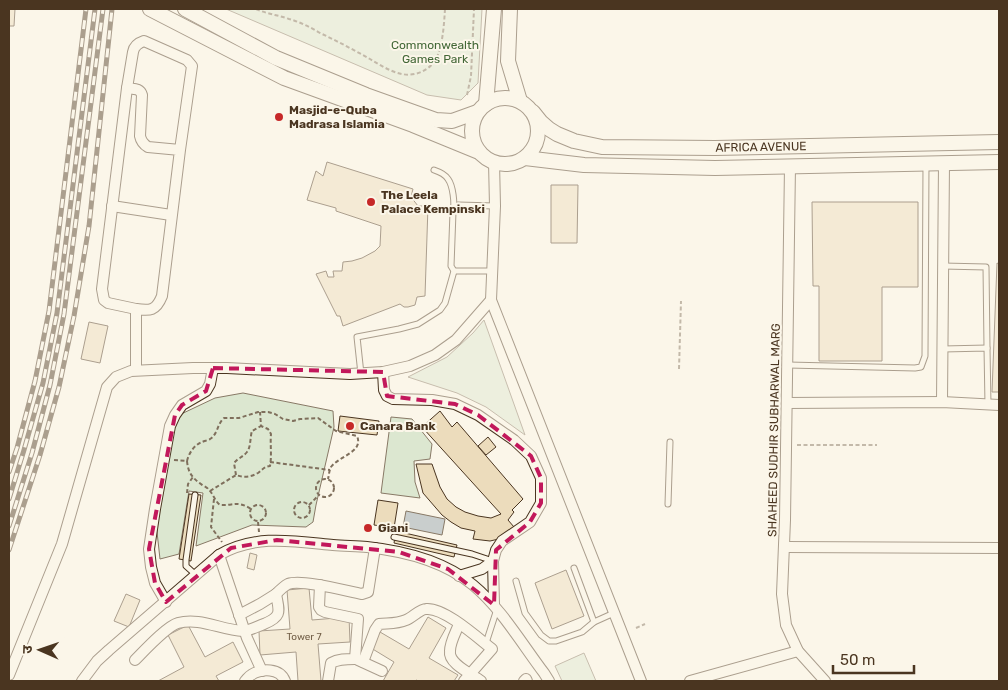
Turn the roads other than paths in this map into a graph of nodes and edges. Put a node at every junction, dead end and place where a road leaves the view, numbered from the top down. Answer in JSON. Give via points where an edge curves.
{"nodes":[{"id":1,"x":150,"y":9,"type":"edge"},
{"id":2,"x":185,"y":9,"type":"edge"},
{"id":3,"x":494,"y":9,"type":"edge"},
{"id":4,"x":510,"y":9,"type":"edge"},
{"id":5,"x":127,"y":88,"type":"junction"},
{"id":6,"x":520,"y":101,"type":"junction"},
{"id":7,"x":482,"y":108,"type":"junction"},
{"id":8,"x":533,"y":112,"type":"junction"},
{"id":9,"x":999,"y":142,"type":"edge"},
{"id":10,"x":180,"y":150,"type":"junction"},
{"id":11,"x":479,"y":152,"type":"junction"},
{"id":12,"x":525,"y":158,"type":"junction"},
{"id":13,"x":494,"y":162,"type":"junction"},
{"id":14,"x":999,"y":162,"type":"edge"},
{"id":15,"x":944,"y":163,"type":"junction"},
{"id":16,"x":926,"y":164,"type":"junction"},
{"id":17,"x":790,"y":166,"type":"junction"},
{"id":18,"x":434,"y":170,"type":"dead end"},
{"id":19,"x":112,"y":206,"type":"junction"},
{"id":20,"x":495,"y":206,"type":"junction"},
{"id":21,"x":454,"y":207,"type":"junction"},
{"id":22,"x":171,"y":215,"type":"junction"},
{"id":23,"x":943,"y":266,"type":"junction"},
{"id":24,"x":454,"y":271,"type":"junction"},
{"id":25,"x":491,"y":271,"type":"junction"},
{"id":26,"x":491,"y":300,"type":"junction"},
{"id":27,"x":136,"y":309,"type":"junction"},
{"id":28,"x":942,"y":348,"type":"junction"},
{"id":29,"x":987,"y":348,"type":"junction"},
{"id":30,"x":788,"y":365,"type":"junction"},
{"id":31,"x":213,"y":368,"type":"junction"},
{"id":32,"x":136,"y":370,"type":"junction"},
{"id":33,"x":383,"y":372,"type":"junction"},
{"id":34,"x":361,"y":374,"type":"junction"},
{"id":35,"x":942,"y":402,"type":"junction"},
{"id":36,"x":787,"y":403,"type":"junction"},
{"id":37,"x":988,"y":405,"type":"junction"},
{"id":38,"x":999,"y":405,"type":"edge"},
{"id":39,"x":670,"y":442,"type":"dead end"},
{"id":40,"x":196,"y":495,"type":"dead end"},
{"id":41,"x":668,"y":504,"type":"dead end"},
{"id":42,"x":394,"y":537,"type":"dead end"},
{"id":43,"x":785,"y":547,"type":"junction"},
{"id":44,"x":375,"y":548,"type":"junction"},
{"id":45,"x":999,"y":548,"type":"edge"},
{"id":46,"x":223,"y":553,"type":"junction"},
{"id":47,"x":493,"y":560,"type":"junction"},
{"id":48,"x":574,"y":568,"type":"dead end"},
{"id":49,"x":196,"y":575,"type":"junction"},
{"id":50,"x":459,"y":576,"type":"junction"},
{"id":51,"x":516,"y":581,"type":"dead end"},
{"id":52,"x":320,"y":585,"type":"junction"},
{"id":53,"x":276,"y":594,"type":"junction"},
{"id":54,"x":166,"y":602,"type":"junction"},
{"id":55,"x":495,"y":607,"type":"junction"},
{"id":56,"x":614,"y":613,"type":"junction"},
{"id":57,"x":238,"y":615,"type":"junction"},
{"id":58,"x":594,"y":622,"type":"junction"},
{"id":59,"x":459,"y":624,"type":"junction"},
{"id":60,"x":244,"y":631,"type":"junction"},
{"id":61,"x":486,"y":644,"type":"junction"},
{"id":62,"x":798,"y":651,"type":"junction"},
{"id":63,"x":135,"y":660,"type":"dead end"},
{"id":64,"x":358,"y":661,"type":"junction"},
{"id":65,"x":262,"y":671,"type":"junction"},
{"id":66,"x":382,"y":671,"type":"dead end"},
{"id":67,"x":9,"y":675,"type":"edge"},
{"id":68,"x":468,"y":677,"type":"edge"},
{"id":69,"x":82,"y":681,"type":"edge"},
{"id":70,"x":246,"y":681,"type":"edge"},
{"id":71,"x":285,"y":681,"type":"edge"},
{"id":72,"x":328,"y":681,"type":"edge"},
{"id":73,"x":481,"y":681,"type":"edge"},
{"id":74,"x":549,"y":681,"type":"edge"},
{"id":75,"x":641,"y":681,"type":"edge"},
{"id":76,"x":690,"y":681,"type":"edge"},
{"id":77,"x":825,"y":681,"type":"edge"}],
"edges":[{"from":1,"to":11,"type":"main road","via":[[284,78]]},
{"from":2,"to":7,"type":"main road","via":[[276,58],[436,120],[452,121]]},
{"from":3,"to":7,"type":"main road"},
{"from":4,"to":6,"type":"main road","via":[[508,61]]},
{"from":5,"to":10,"type":"street","via":[[141,91],[140,136],[143,144]]},
{"from":5,"to":10,"type":"street","via":[[132,52],[140,42],[187,60],[192,66]]},
{"from":5,"to":19,"type":"street"},
{"from":6,"to":7,"type":"main road","via":[[501,98]]},
{"from":6,"to":8,"type":"main road"},
{"from":7,"to":11,"type":"main road","via":[[473,122],[472,132]]},
{"from":8,"to":9,"type":"main road","name":"AFRICA AVENUE","via":[[557,134],[574,142],[602,147]]},
{"from":8,"to":12,"type":"main road","via":[[537,122],[537,142]]},
{"from":10,"to":22,"type":"street"},
{"from":11,"to":13,"type":"main road"},
{"from":12,"to":13,"type":"main road","via":[[515,163]]},
{"from":12,"to":17,"type":"main road","name":"AFRICA AVENUE","via":[[584,165]]},
{"from":13,"to":20,"type":"street"},
{"from":14,"to":15,"type":"main road","name":"AFRICA AVENUE"},
{"from":15,"to":16,"type":"main road","name":"AFRICA AVENUE"},
{"from":15,"to":23,"type":"street"},
{"from":16,"to":17,"type":"main road","name":"AFRICA AVENUE"},
{"from":16,"to":30,"type":"lane","via":[[925,356],[921,367]]},
{"from":17,"to":30,"type":"street","name":"SHAHEED SUDHIR SUBHARWAL MARG"},
{"from":18,"to":21,"type":"lane","via":[[448,178]]},
{"from":19,"to":22,"type":"street"},
{"from":19,"to":27,"type":"street","via":[[102,288],[104,300],[108,304]]},
{"from":20,"to":21,"type":"lane","via":[[458,204]]},
{"from":20,"to":25,"type":"street"},
{"from":21,"to":24,"type":"lane","via":[[451,266]]},
{"from":22,"to":27,"type":"street","via":[[162,296],[154,309]]},
{"from":23,"to":28,"type":"street"},
{"from":23,"to":29,"type":"lane","via":[[986,267]]},
{"from":24,"to":25,"type":"lane"},
{"from":24,"to":34,"type":"lane","via":[[440,310],[418,324],[357,337]]},
{"from":25,"to":26,"type":"street"},
{"from":26,"to":33,"type":"street","via":[[456,340],[435,355],[410,366]]},
{"from":26,"to":56,"type":"street"},
{"from":27,"to":32,"type":"street"},
{"from":28,"to":29,"type":"lane"},
{"from":28,"to":35,"type":"street"},
{"from":29,"to":37,"type":"lane"},
{"from":30,"to":36,"type":"street","name":"SHAHEED SUDHIR SUBHARWAL MARG"},
{"from":31,"to":32,"type":"street"},
{"from":31,"to":34,"type":"street"},
{"from":31,"to":54,"type":"street","via":[[206,391],[182,405],[170,426],[149,549],[155,583]]},
{"from":32,"to":67,"type":"street","via":[[116,377],[107,388],[62,544]]},
{"from":33,"to":34,"type":"street"},
{"from":33,"to":47,"type":"street","via":[[387,396],[455,404],[478,415],[531,456],[541,478],[541,503],[530,522],[502,542]]},
{"from":35,"to":36,"type":"street"},
{"from":35,"to":37,"type":"street"},
{"from":36,"to":43,"type":"street","name":"SHAHEED SUDHIR SUBHARWAL MARG"},
{"from":37,"to":38,"type":"street"},
{"from":39,"to":41,"type":"lane"},
{"from":40,"to":49,"type":"lane","via":[[186,560],[186,566]]},
{"from":42,"to":47,"type":"lane"},
{"from":43,"to":45,"type":"street"},
{"from":43,"to":62,"type":"street","name":"SHAHEED SUDHIR SUBHARWAL MARG","via":[[782,600],[786,625]]},
{"from":44,"to":46,"type":"street","via":[[277,540],[230,548]]},
{"from":44,"to":50,"type":"street","via":[[424,559]]},
{"from":44,"to":52,"type":"street","via":[[368,592],[362,594]]},
{"from":46,"to":49,"type":"street"},
{"from":46,"to":57,"type":"street"},
{"from":47,"to":50,"type":"street","via":[[482,569]]},
{"from":47,"to":55,"type":"street"},
{"from":48,"to":58,"type":"lane"},
{"from":49,"to":54,"type":"street"},
{"from":50,"to":55,"type":"street"},
{"from":51,"to":58,"type":"lane","via":[[526,613],[549,641],[582,632]]},
{"from":52,"to":53,"type":"street","via":[[288,584]]},
{"from":52,"to":64,"type":"street","via":[[321,610],[358,619]]},
{"from":53,"to":57,"type":"street"},
{"from":53,"to":60,"type":"street","via":[[278,615],[274,620]]},
{"from":54,"to":69,"type":"street","via":[[97,661]]},
{"from":55,"to":61,"type":"lane"},
{"from":55,"to":74,"type":"street"},
{"from":56,"to":58,"type":"lane"},
{"from":56,"to":75,"type":"street"},
{"from":57,"to":60,"type":"street"},
{"from":59,"to":61,"type":"street"},
{"from":59,"to":64,"type":"street","via":[[450,616],[426,608],[405,621],[379,624]]},
{"from":59,"to":68,"type":"street","via":[[450,658]]},
{"from":60,"to":63,"type":"street","via":[[200,622],[178,623]]},
{"from":60,"to":65,"type":"street"},
{"from":61,"to":68,"type":"street","via":[[492,648]]},
{"from":62,"to":76,"type":"street"},
{"from":62,"to":77,"type":"street","name":"SHAHEED SUDHIR SUBHARWAL MARG"},
{"from":64,"to":66,"type":"street"},
{"from":64,"to":72,"type":"street","via":[[335,660],[331,663]]},
{"from":65,"to":70,"type":"street"},
{"from":65,"to":71,"type":"street","via":[[274,670]]},
{"from":68,"to":73,"type":"street"}]}
